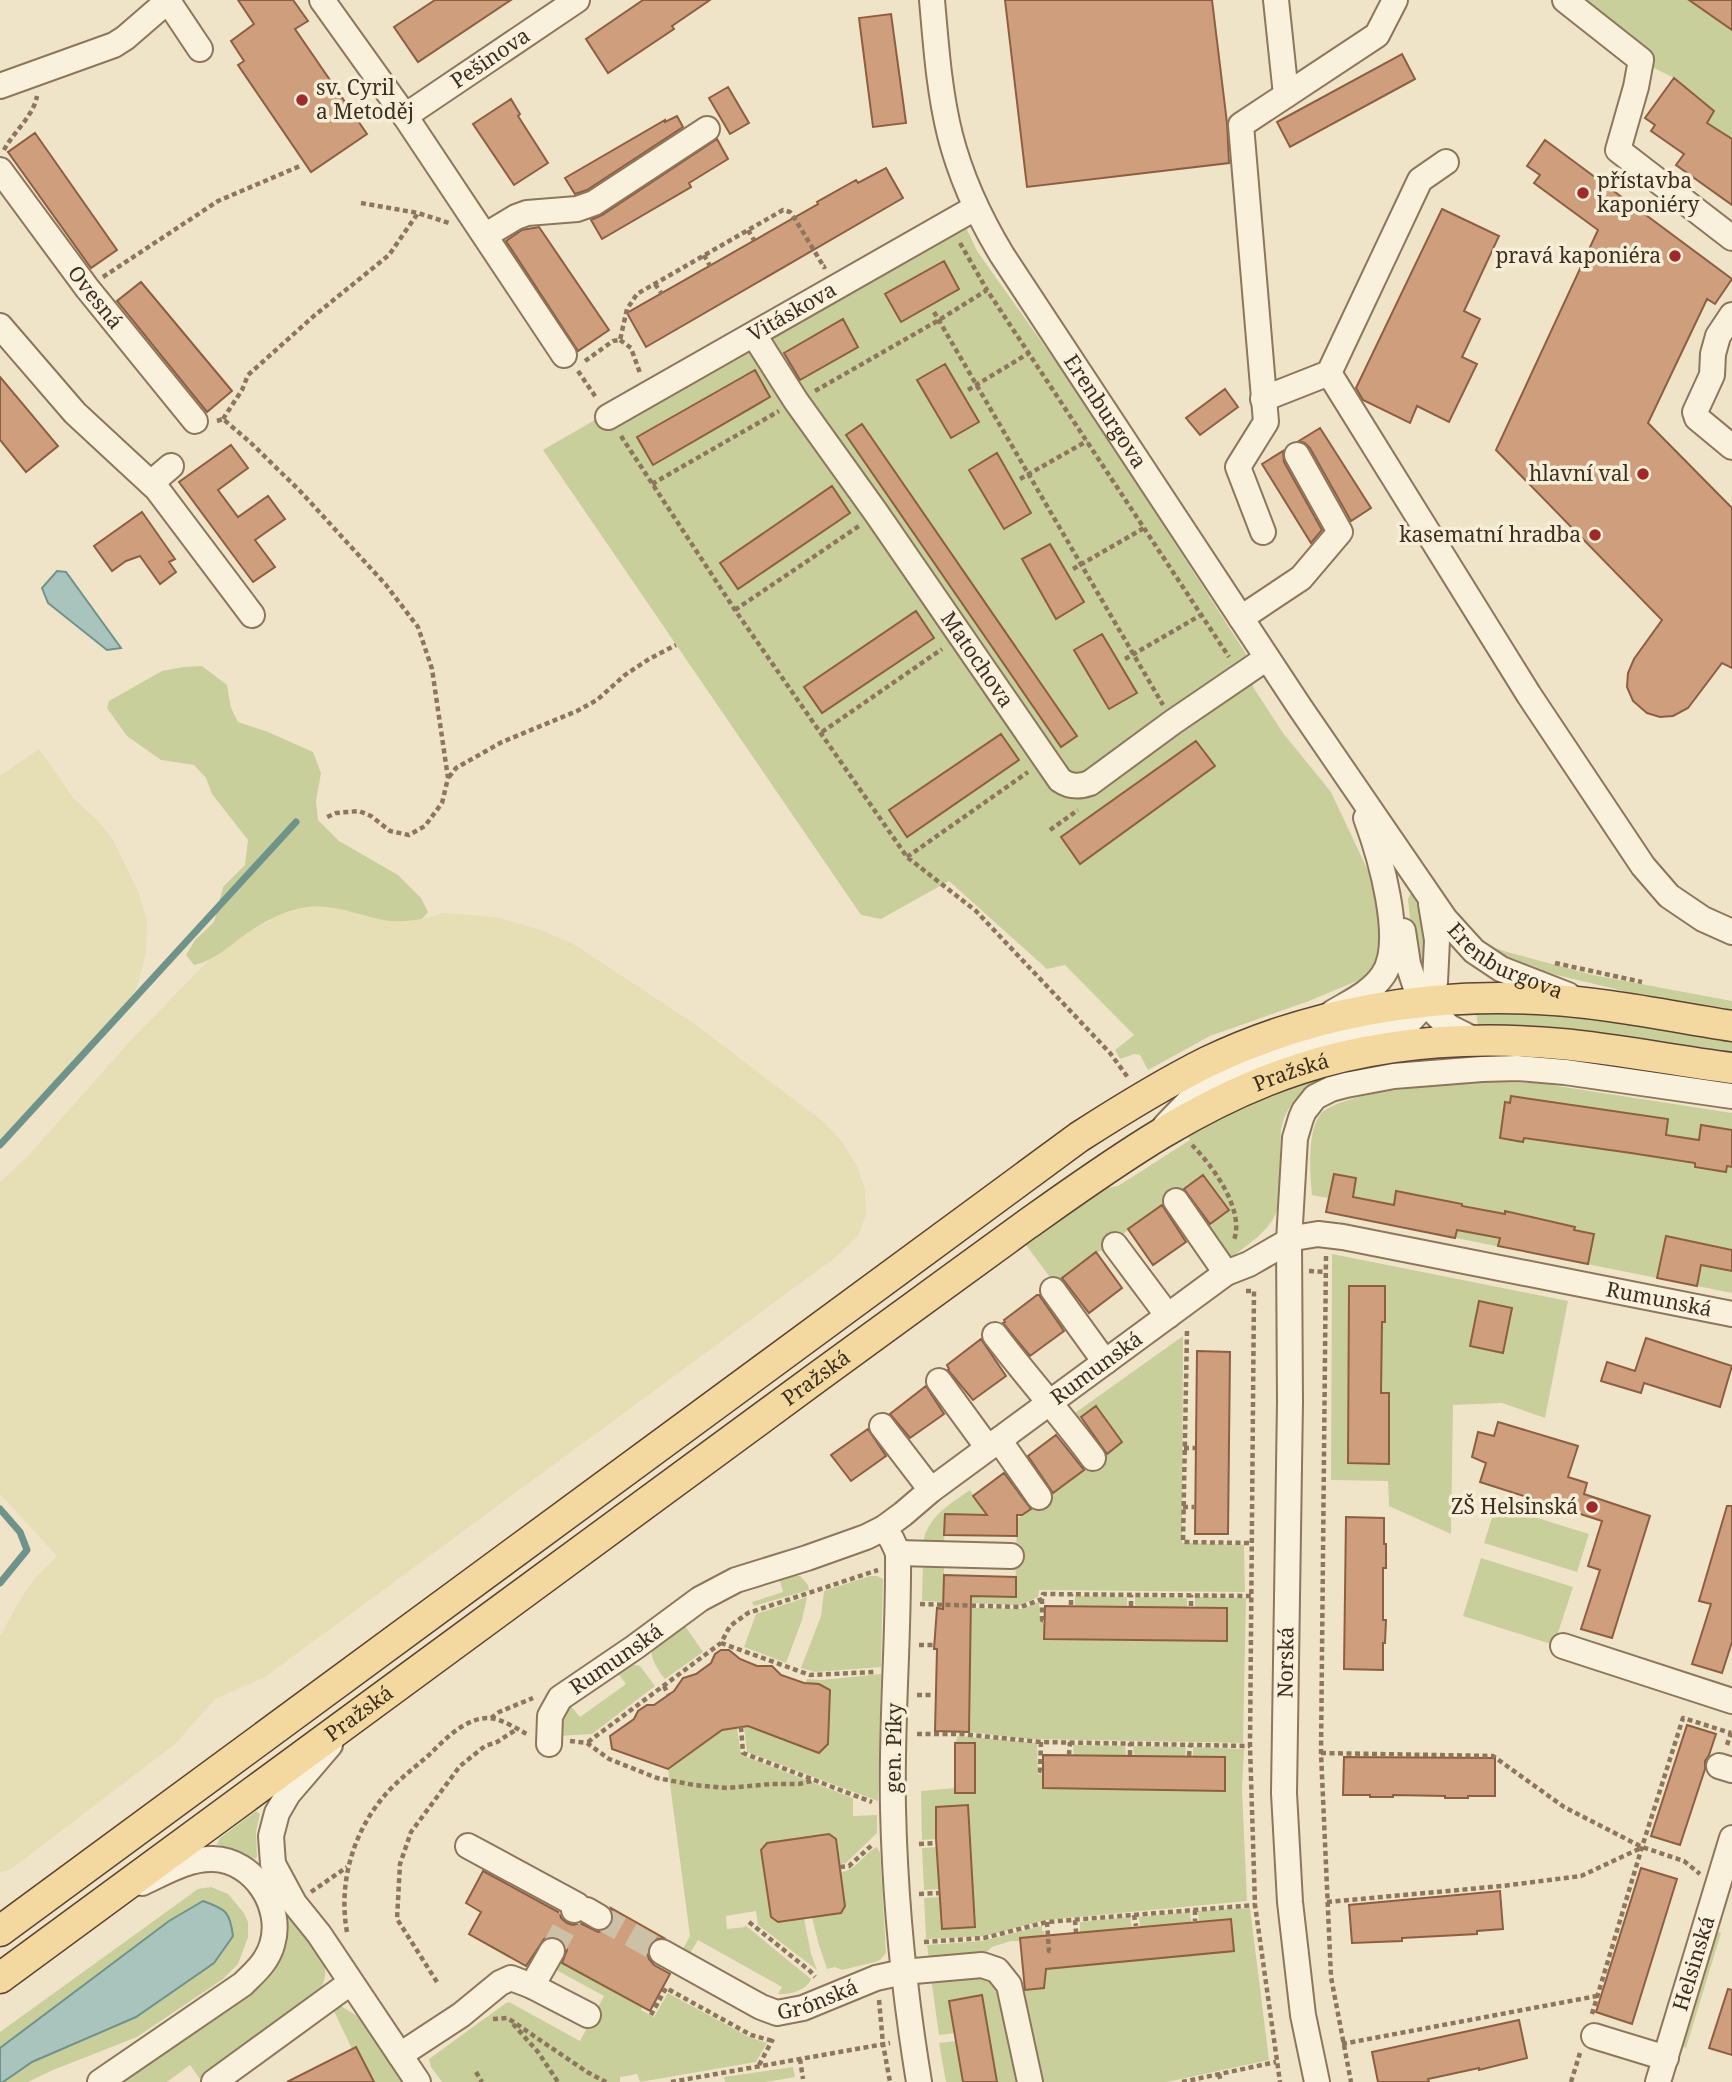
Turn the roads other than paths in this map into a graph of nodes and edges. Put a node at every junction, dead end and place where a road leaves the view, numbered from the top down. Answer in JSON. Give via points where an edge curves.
{"nodes":[{"id":1,"x":168,"y":0,"type":"edge"},
{"id":2,"x":322,"y":0,"type":"edge"},
{"id":3,"x":577,"y":0,"type":"edge"},
{"id":4,"x":932,"y":0,"type":"edge"},
{"id":5,"x":1276,"y":0,"type":"edge"},
{"id":6,"x":1395,"y":0,"type":"edge"},
{"id":7,"x":1565,"y":0,"type":"edge"},
{"id":8,"x":201,"y":49,"type":"dead end"},
{"id":9,"x":0,"y":86,"type":"edge"},
{"id":10,"x":1286,"y":95,"type":"junction"},
{"id":11,"x":405,"y":116,"type":"junction"},
{"id":12,"x":707,"y":129,"type":"dead end"},
{"id":13,"x":1446,"y":162,"type":"dead end"},
{"id":14,"x":1,"y":163,"type":"edge"},
{"id":15,"x":975,"y":208,"type":"junction"},
{"id":16,"x":486,"y":235,"type":"junction"},
{"id":17,"x":1732,"y":238,"type":"edge"},
{"id":18,"x":1732,"y":315,"type":"edge"},
{"id":19,"x":0,"y":326,"type":"edge"},
{"id":20,"x":754,"y":335,"type":"junction"},
{"id":21,"x":570,"y":361,"type":"road end"},
{"id":22,"x":1329,"y":373,"type":"junction"},
{"id":23,"x":1264,"y":399,"type":"junction"},
{"id":24,"x":608,"y":417,"type":"dead end"},
{"id":25,"x":204,"y":422,"type":"road end"},
{"id":26,"x":1732,"y":447,"type":"edge"},
{"id":27,"x":1297,"y":455,"type":"dead end"},
{"id":28,"x":171,"y":466,"type":"dead end"},
{"id":29,"x":151,"y":482,"type":"junction"},
{"id":30,"x":1263,"y":532,"type":"dead end"},
{"id":31,"x":251,"y":615,"type":"dead end"},
{"id":32,"x":1241,"y":618,"type":"junction"},
{"id":33,"x":1267,"y":658,"type":"junction"},
{"id":34,"x":1356,"y":792,"type":"junction"},
{"id":35,"x":1372,"y":835,"type":"junction"},
{"id":36,"x":1431,"y":900,"type":"junction"},
{"id":37,"x":1732,"y":932,"type":"edge"},
{"id":38,"x":1427,"y":1002,"type":"junction"},
{"id":39,"x":1593,"y":1004,"type":"junction"},
{"id":40,"x":1317,"y":1022,"type":"junction"},
{"id":41,"x":1732,"y":1026,"type":"edge"},
{"id":42,"x":1477,"y":1041,"type":"junction"},
{"id":43,"x":1732,"y":1068,"type":"edge"},
{"id":44,"x":1732,"y":1096,"type":"edge"},
{"id":45,"x":1156,"y":1136,"type":"junction"},
{"id":46,"x":1176,"y":1201,"type":"dead end"},
{"id":47,"x":1289,"y":1241,"type":"junction"},
{"id":48,"x":1115,"y":1245,"type":"dead end"},
{"id":49,"x":1224,"y":1268,"type":"junction"},
{"id":50,"x":1053,"y":1290,"type":"dead end"},
{"id":51,"x":1732,"y":1314,"type":"edge"},
{"id":52,"x":1178,"y":1323,"type":"junction"},
{"id":53,"x":995,"y":1335,"type":"dead end"},
{"id":54,"x":1105,"y":1362,"type":"junction"},
{"id":55,"x":939,"y":1381,"type":"dead end"},
{"id":56,"x":1049,"y":1403,"type":"junction"},
{"id":57,"x":882,"y":1426,"type":"dead end"},
{"id":58,"x":994,"y":1444,"type":"junction"},
{"id":59,"x":1093,"y":1458,"type":"dead end"},
{"id":60,"x":931,"y":1490,"type":"junction"},
{"id":61,"x":1039,"y":1497,"type":"dead end"},
{"id":62,"x":884,"y":1528,"type":"junction"},
{"id":63,"x":1011,"y":1556,"type":"dead end"},
{"id":64,"x":891,"y":1562,"type":"junction"},
{"id":65,"x":1563,"y":1646,"type":"dead end"},
{"id":66,"x":1732,"y":1701,"type":"edge"},
{"id":67,"x":351,"y":1721,"type":"junction"},
{"id":68,"x":549,"y":1742,"type":"road end"},
{"id":69,"x":1732,"y":1838,"type":"edge"},
{"id":70,"x":468,"y":1846,"type":"dead end"},
{"id":71,"x":1721,"y":1874,"type":"edge"},
{"id":72,"x":106,"y":1900,"type":"junction"},
{"id":73,"x":584,"y":1910,"type":"tunnel mouth"},
{"id":74,"x":0,"y":1931,"type":"edge"},
{"id":75,"x":552,"y":1951,"type":"tunnel mouth"},
{"id":76,"x":662,"y":1952,"type":"tunnel mouth"},
{"id":77,"x":903,"y":1972,"type":"junction"},
{"id":78,"x":0,"y":1978,"type":"edge"},
{"id":79,"x":350,"y":1983,"type":"junction"},
{"id":80,"x":533,"y":1986,"type":"junction"},
{"id":81,"x":588,"y":2015,"type":"dead end"},
{"id":82,"x":1588,"y":2034,"type":"road end"},
{"id":83,"x":400,"y":2055,"type":"junction"},
{"id":84,"x":1666,"y":2058,"type":"junction"},
{"id":85,"x":100,"y":2082,"type":"edge"},
{"id":86,"x":214,"y":2082,"type":"edge"},
{"id":87,"x":418,"y":2082,"type":"edge"},
{"id":88,"x":919,"y":2082,"type":"edge"},
{"id":89,"x":1030,"y":2082,"type":"edge"},
{"id":90,"x":1317,"y":2082,"type":"edge"},
{"id":91,"x":1658,"y":2082,"type":"edge"}],
"edges":[{"from":1,"to":8,"type":"street"},
{"from":1,"to":9,"type":"street","via":[[114,45]]},
{"from":2,"to":11,"type":"street"},
{"from":3,"to":11,"type":"street","name":"Pešinova"},
{"from":4,"to":15,"type":"street","name":"Erenburgova","via":[[950,135]]},
{"from":5,"to":10,"type":"street"},
{"from":6,"to":10,"type":"street","via":[[1377,35]]},
{"from":7,"to":17,"type":"street","via":[[1641,60],[1618,150]]},
{"from":10,"to":23,"type":"street","via":[[1241,125]]},
{"from":11,"to":16,"type":"street"},
{"from":12,"to":16,"type":"street","via":[[594,203],[527,213]]},
{"from":13,"to":22,"type":"street","via":[[1420,180]]},
{"from":14,"to":25,"type":"street","name":"Ovesná","via":[[87,288]]},
{"from":15,"to":20,"type":"street","name":"Vitáskova"},
{"from":15,"to":32,"type":"street","name":"Erenburgova"},
{"from":16,"to":21,"type":"street"},
{"from":18,"to":26,"type":"street","via":[[1718,335],[1712,375],[1695,412]]},
{"from":19,"to":29,"type":"street","via":[[75,413]]},
{"from":20,"to":24,"type":"street","name":"Vitáskova"},
{"from":20,"to":33,"type":"street","name":"Matochova","via":[[1067,785],[1090,783]]},
{"from":22,"to":23,"type":"street"},
{"from":22,"to":37,"type":"street","via":[[1529,695],[1643,866],[1670,897]]},
{"from":23,"to":30,"type":"street","via":[[1266,422],[1238,467]]},
{"from":27,"to":32,"type":"street","via":[[1340,532],[1301,578]]},
{"from":28,"to":29,"type":"street"},
{"from":29,"to":31,"type":"street"},
{"from":32,"to":33,"type":"street","name":"Erenburgova"},
{"from":33,"to":34,"type":"street","name":"Erenburgova"},
{"from":34,"to":35,"type":"street","name":"Erenburgova"},
{"from":34,"to":36,"type":"street","name":"Erenburgova"},
{"from":35,"to":38,"type":"street","name":"Erenburgova","via":[[1398,892],[1410,975]]},
{"from":35,"to":40,"type":"street","name":"Erenburgova","via":[[1386,888],[1390,963],[1370,989]]},
{"from":36,"to":38,"type":"street","name":"Erenburgova","via":[[1437,964]]},
{"from":36,"to":39,"type":"street","name":"Erenburgova","via":[[1486,960],[1510,974]]},
{"from":38,"to":39,"type":"main road","name":"Pražská","via":[[1499,998]]},
{"from":38,"to":40,"type":"main road","name":"Pražská"},
{"from":38,"to":42,"type":"street","name":"Erenburgova","via":[[1449,1027]]},
{"from":38,"to":45,"type":"street","name":"Erenburgova","via":[[1397,1030],[1291,1055],[1220,1083],[1184,1104]]},
{"from":39,"to":41,"type":"main road","name":"Pražská"},
{"from":40,"to":74,"type":"main road","name":"Pražská","via":[[1209,1061],[1080,1138]]},
{"from":42,"to":43,"type":"main road","name":"Pražská","via":[[1566,1044]]},
{"from":42,"to":45,"type":"main road","name":"Pražská","via":[[1391,1049],[1301,1068],[1206,1107]]},
{"from":44,"to":47,"type":"street","name":"Pražská","via":[[1518,1068],[1394,1076],[1346,1084],[1315,1097],[1297,1129]]},
{"from":45,"to":67,"type":"main road","name":"Pražská","via":[[943,1285]]},
{"from":46,"to":49,"type":"street"},
{"from":47,"to":49,"type":"street","name":"Rumunská","via":[[1249,1264]]},
{"from":47,"to":51,"type":"street","name":"Rumunská","via":[[1309,1235],[1343,1237]]},
{"from":47,"to":90,"type":"street","name":"Norská","via":[[1284,1793],[1290,1902],[1303,2015]]},
{"from":48,"to":52,"type":"street"},
{"from":49,"to":52,"type":"street","name":"Rumunská"},
{"from":50,"to":54,"type":"street"},
{"from":52,"to":54,"type":"street","name":"Rumunská"},
{"from":53,"to":56,"type":"street"},
{"from":54,"to":56,"type":"street","name":"Rumunská"},
{"from":55,"to":58,"type":"street"},
{"from":56,"to":58,"type":"street","name":"Rumunská"},
{"from":56,"to":59,"type":"street"},
{"from":57,"to":60,"type":"street"},
{"from":58,"to":60,"type":"street","name":"Rumunská","via":[[970,1474]]},
{"from":58,"to":61,"type":"street"},
{"from":60,"to":62,"type":"street","name":"Rumunská"},
{"from":62,"to":64,"type":"street"},
{"from":62,"to":68,"type":"street","name":"Rumunská","via":[[736,1580],[699,1599],[561,1698],[550,1716]]},
{"from":63,"to":64,"type":"street"},
{"from":64,"to":77,"type":"street","name":"gen. Píky","via":[[893,1807]]},
{"from":65,"to":66,"type":"street"},
{"from":67,"to":72,"type":"main road","name":"Pražská"},
{"from":67,"to":79,"type":"street","via":[[288,1794],[273,1824],[270,1846],[273,1864],[294,1903]]},
{"from":69,"to":71,"type":"street","name":"Helsinská"},
{"from":70,"to":73,"type":"street"},
{"from":71,"to":84,"type":"street","name":"Helsinská"},
{"from":72,"to":78,"type":"main road","name":"Pražská"},
{"from":72,"to":85,"type":"street","via":[[187,1863],[219,1859],[240,1866],[258,1883],[270,1902],[274,1924],[267,1958],[243,1984]]},
{"from":75,"to":80,"type":"street"},
{"from":76,"to":77,"type":"street","name":"Grónská","via":[[761,2007],[783,2013]]},
{"from":77,"to":88,"type":"street","name":"gen. Píky"},
{"from":77,"to":89,"type":"street","via":[[979,1965],[1002,1975],[1012,1993]]},
{"from":79,"to":83,"type":"street"},
{"from":79,"to":86,"type":"street"},
{"from":80,"to":81,"type":"street"},
{"from":80,"to":83,"type":"street","via":[[507,1979]]},
{"from":82,"to":84,"type":"street"},
{"from":83,"to":87,"type":"street"},
{"from":84,"to":91,"type":"street","name":"Helsinská"}]}
